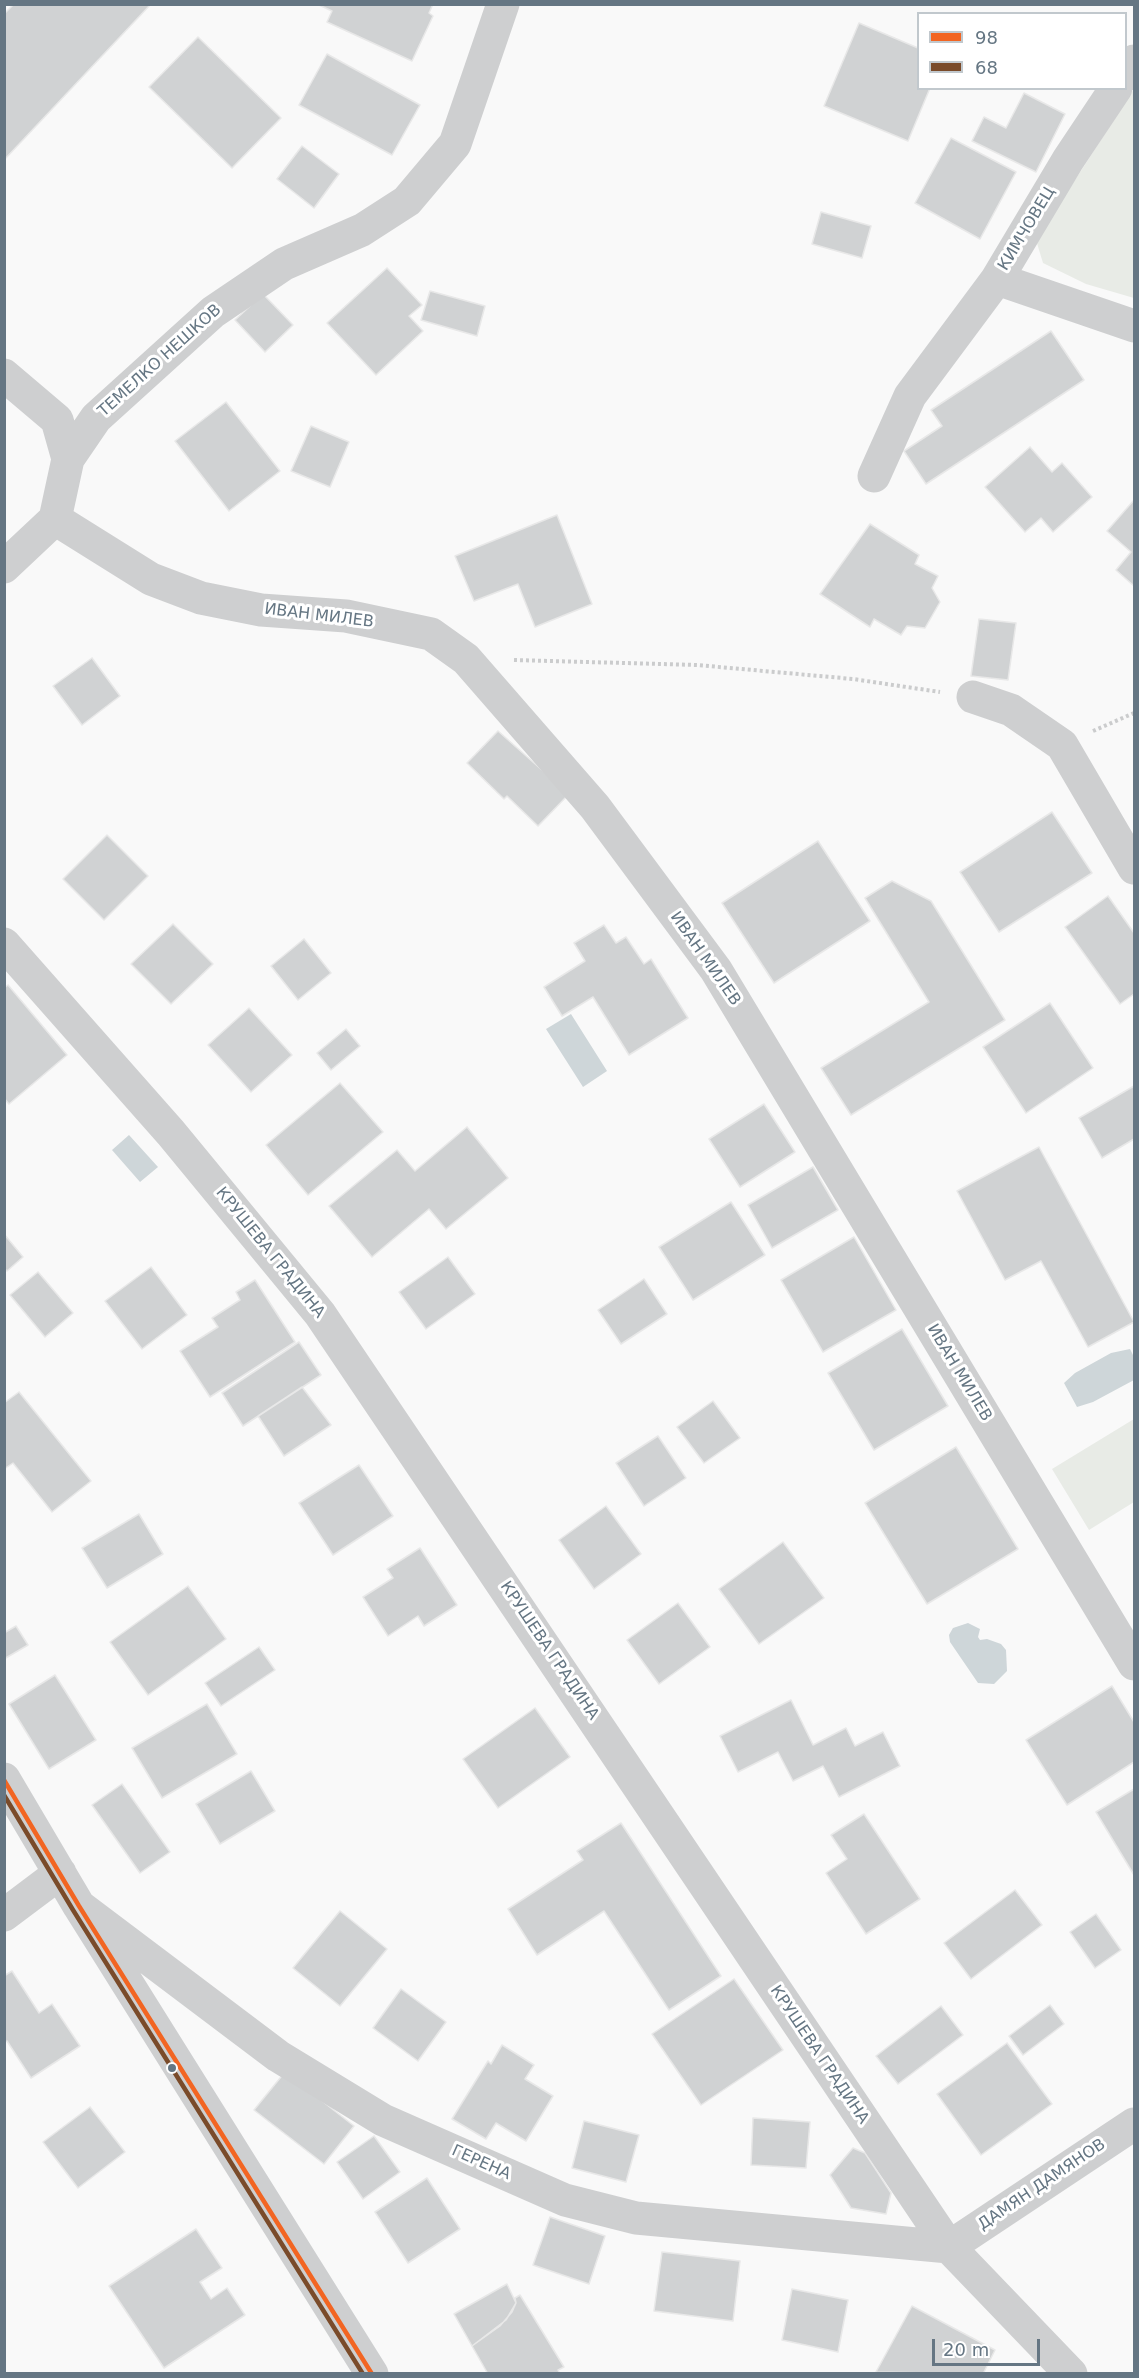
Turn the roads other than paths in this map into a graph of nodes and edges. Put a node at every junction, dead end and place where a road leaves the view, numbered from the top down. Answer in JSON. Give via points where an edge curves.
{"nodes":[{"id":1,"x":503,"y":4,"type":"edge"},
{"id":2,"x":1115,"y":90,"type":"edge"},
{"id":3,"x":997,"y":279,"type":"junction"},
{"id":4,"x":1134,"y":326,"type":"edge"},
{"id":5,"x":4,"y":375,"type":"edge"},
{"id":6,"x":68,"y":459,"type":"junction"},
{"id":7,"x":873,"y":477,"type":"dead end"},
{"id":8,"x":55,"y":519,"type":"junction"},
{"id":9,"x":4,"y":567,"type":"edge"},
{"id":10,"x":973,"y":697,"type":"road end"},
{"id":11,"x":1134,"y":868,"type":"edge"},
{"id":12,"x":4,"y":944,"type":"edge"},
{"id":13,"x":1134,"y":1664,"type":"edge"},
{"id":14,"x":4,"y":1779,"type":"edge"},
{"id":15,"x":60,"y":1874,"type":"junction"},
{"id":16,"x":79,"y":1906,"type":"junction"},
{"id":17,"x":4,"y":1915,"type":"edge"},
{"id":18,"x":1134,"y":2124,"type":"edge"},
{"id":19,"x":949,"y":2247,"type":"junction"},
{"id":20,"x":372,"y":2373,"type":"edge"},
{"id":21,"x":1071,"y":2373,"type":"edge"}],
"edges":[{"from":1,"to":6,"type":"street","name":"ТЕМЕЛКО НЕШКОВ","via":[[455,144],[407,201],[362,230],[284,264],[213,312],[96,418]]},
{"from":2,"to":3,"type":"street","name":"КИМЧОВЕЦ"},
{"from":3,"to":4,"type":"street","name":"КИМЧОВЕЦ"},
{"from":3,"to":7,"type":"street","via":[[910,396]]},
{"from":5,"to":6,"type":"street","via":[[57,420]]},
{"from":6,"to":8,"type":"street","name":"ТЕМЕЛКО НЕШКОВ"},
{"from":8,"to":9,"type":"street"},
{"from":8,"to":13,"type":"street","name":"ИВАН МИЛЕВ","via":[[151,579],[201,598],[261,610],[346,616],[431,634],[466,659],[595,807],[716,970]]},
{"from":10,"to":11,"type":"street","via":[[1011,710],[1062,745]]},
{"from":12,"to":19,"type":"street","name":"КРУШЕВА ГРАДИНА","via":[[171,1133],[320,1314]]},
{"from":14,"to":15,"type":"street"},
{"from":15,"to":16,"type":"street"},
{"from":15,"to":17,"type":"street"},
{"from":16,"to":19,"type":"street","name":"ГЕРЕНА","via":[[279,2056],[383,2120],[564,2200],[636,2218]]},
{"from":16,"to":20,"type":"street"},
{"from":18,"to":19,"type":"street","name":"ДАМЯН ДАМЯНОВ"},
{"from":19,"to":21,"type":"street","name":"КРУШЕВА ГРАДИНА"}]}
